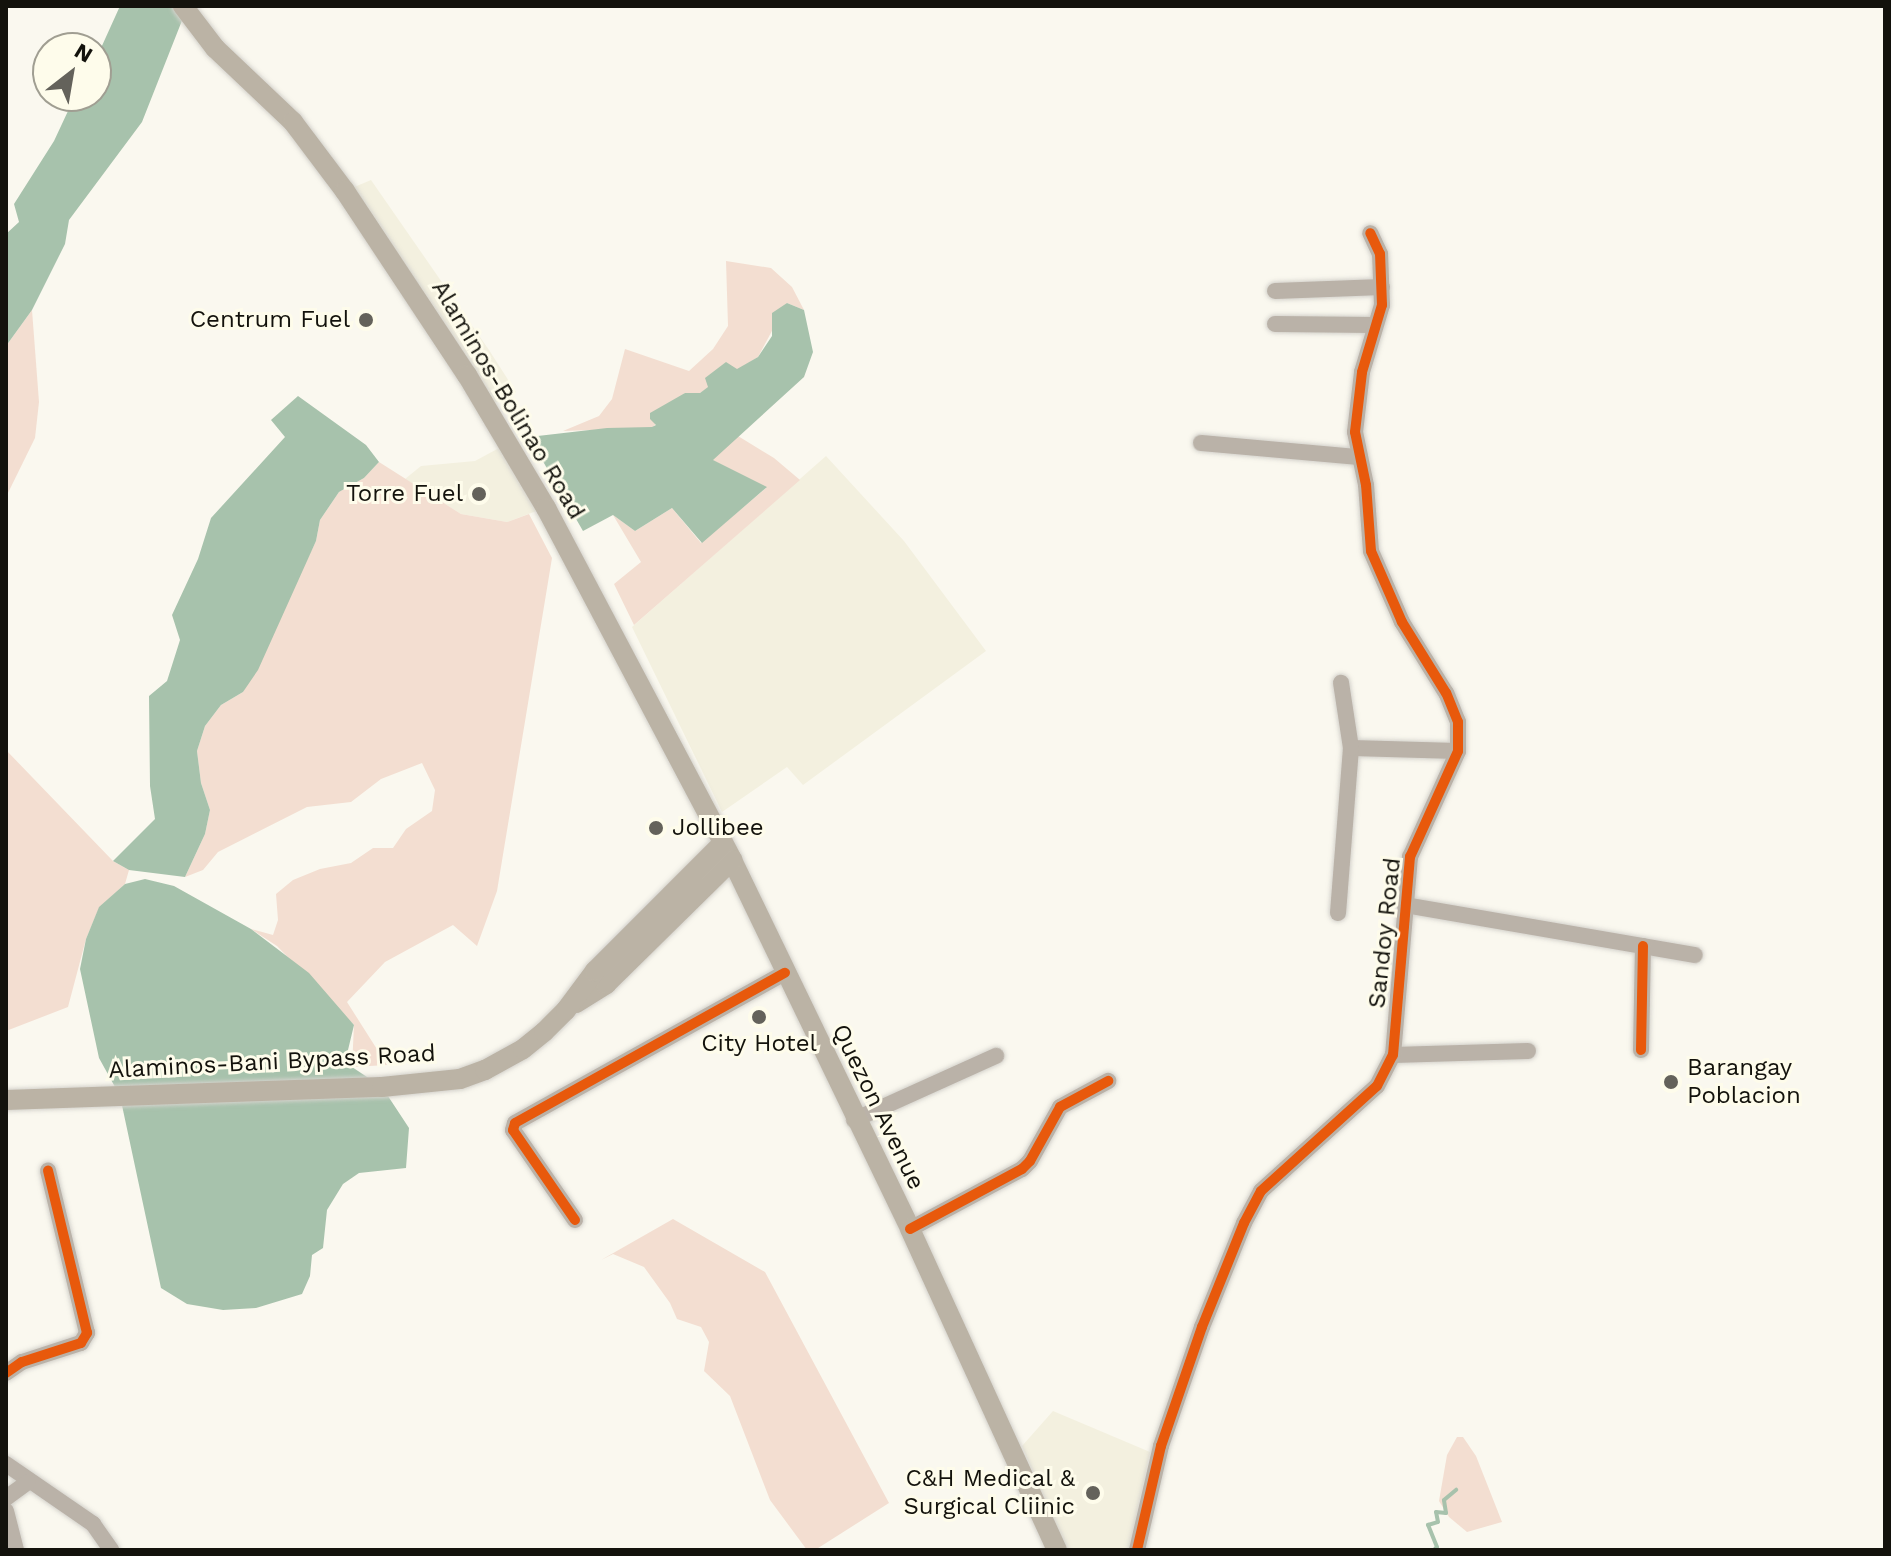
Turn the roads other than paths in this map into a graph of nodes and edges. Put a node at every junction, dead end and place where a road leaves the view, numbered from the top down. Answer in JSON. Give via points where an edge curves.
{"nodes":[{"id":1,"x":188,"y":13,"type":"edge"},
{"id":2,"x":1370,"y":233,"type":"dead end"},
{"id":3,"x":1382,"y":287,"type":"junction"},
{"id":4,"x":1275,"y":291,"type":"dead end"},
{"id":5,"x":1275,"y":324,"type":"dead end"},
{"id":6,"x":1375,"y":325,"type":"junction"},
{"id":7,"x":1201,"y":443,"type":"dead end"},
{"id":8,"x":1359,"y":457,"type":"junction"},
{"id":9,"x":1341,"y":683,"type":"dead end"},
{"id":10,"x":1351,"y":748,"type":"junction"},
{"id":11,"x":1458,"y":751,"type":"junction"},
{"id":12,"x":728,"y":852,"type":"junction"},
{"id":13,"x":1405,"y":905,"type":"junction"},
{"id":14,"x":1338,"y":913,"type":"dead end"},
{"id":15,"x":1643,"y":946,"type":"junction"},
{"id":16,"x":1695,"y":955,"type":"dead end"},
{"id":17,"x":785,"y":973,"type":"junction"},
{"id":18,"x":1641,"y":1050,"type":"dead end"},
{"id":19,"x":1528,"y":1051,"type":"dead end"},
{"id":20,"x":1393,"y":1055,"type":"junction"},
{"id":21,"x":996,"y":1056,"type":"dead end"},
{"id":22,"x":1108,"y":1081,"type":"dead end"},
{"id":23,"x":6,"y":1100,"type":"edge"},
{"id":24,"x":854,"y":1120,"type":"junction"},
{"id":25,"x":48,"y":1171,"type":"dead end"},
{"id":26,"x":575,"y":1220,"type":"dead end"},
{"id":27,"x":910,"y":1229,"type":"junction"},
{"id":28,"x":6,"y":1373,"type":"edge"},
{"id":29,"x":6,"y":1464,"type":"edge"},
{"id":30,"x":28,"y":1482,"type":"junction"},
{"id":31,"x":6,"y":1498,"type":"edge"},
{"id":32,"x":6,"y":1511,"type":"edge"},
{"id":33,"x":16,"y":1550,"type":"edge"},
{"id":34,"x":111,"y":1550,"type":"edge"},
{"id":35,"x":1057,"y":1550,"type":"edge"},
{"id":36,"x":1137,"y":1550,"type":"edge"}],
"edges":[{"from":1,"to":12,"type":"main road","name":"Alaminos-Bolinao Road","via":[[243,77],[293,122],[452,351],[546,508]]},
{"from":2,"to":3,"type":"street","via":[[1380,254]]},
{"from":3,"to":4,"type":"street"},
{"from":3,"to":6,"type":"street"},
{"from":5,"to":6,"type":"street"},
{"from":6,"to":8,"type":"street","via":[[1362,372],[1355,432]]},
{"from":7,"to":8,"type":"street"},
{"from":8,"to":11,"type":"street","via":[[1371,551],[1402,622],[1446,693],[1458,722]]},
{"from":9,"to":10,"type":"street"},
{"from":10,"to":11,"type":"street"},
{"from":10,"to":14,"type":"street"},
{"from":11,"to":13,"type":"street","name":"Sandoy Road","via":[[1410,857]]},
{"from":12,"to":17,"type":"main road","name":"Quezon Avenue"},
{"from":12,"to":23,"type":"main road","name":"Alaminos-Bani Bypass Road","via":[[595,971],[566,1010],[523,1049],[460,1079]]},
{"from":13,"to":15,"type":"street"},
{"from":13,"to":20,"type":"street","name":"Sandoy Road"},
{"from":15,"to":16,"type":"street"},
{"from":15,"to":18,"type":"street"},
{"from":17,"to":24,"type":"main road","name":"Quezon Avenue"},
{"from":17,"to":26,"type":"street","via":[[515,1123],[513,1130]]},
{"from":19,"to":20,"type":"street"},
{"from":20,"to":36,"type":"street","name":"Sandoy Road","via":[[1377,1086],[1287,1164],[1261,1191],[1244,1223],[1161,1446]]},
{"from":21,"to":24,"type":"street"},
{"from":22,"to":27,"type":"street","via":[[1060,1107],[1022,1169]]},
{"from":24,"to":27,"type":"main road","name":"Quezon Avenue"},
{"from":25,"to":28,"type":"street","via":[[87,1333],[81,1343],[22,1362]]},
{"from":27,"to":35,"type":"main road","name":"Quezon Avenue"},
{"from":29,"to":30,"type":"street"},
{"from":30,"to":31,"type":"street"},
{"from":30,"to":34,"type":"street","via":[[93,1524]]},
{"from":32,"to":33,"type":"street"}]}
